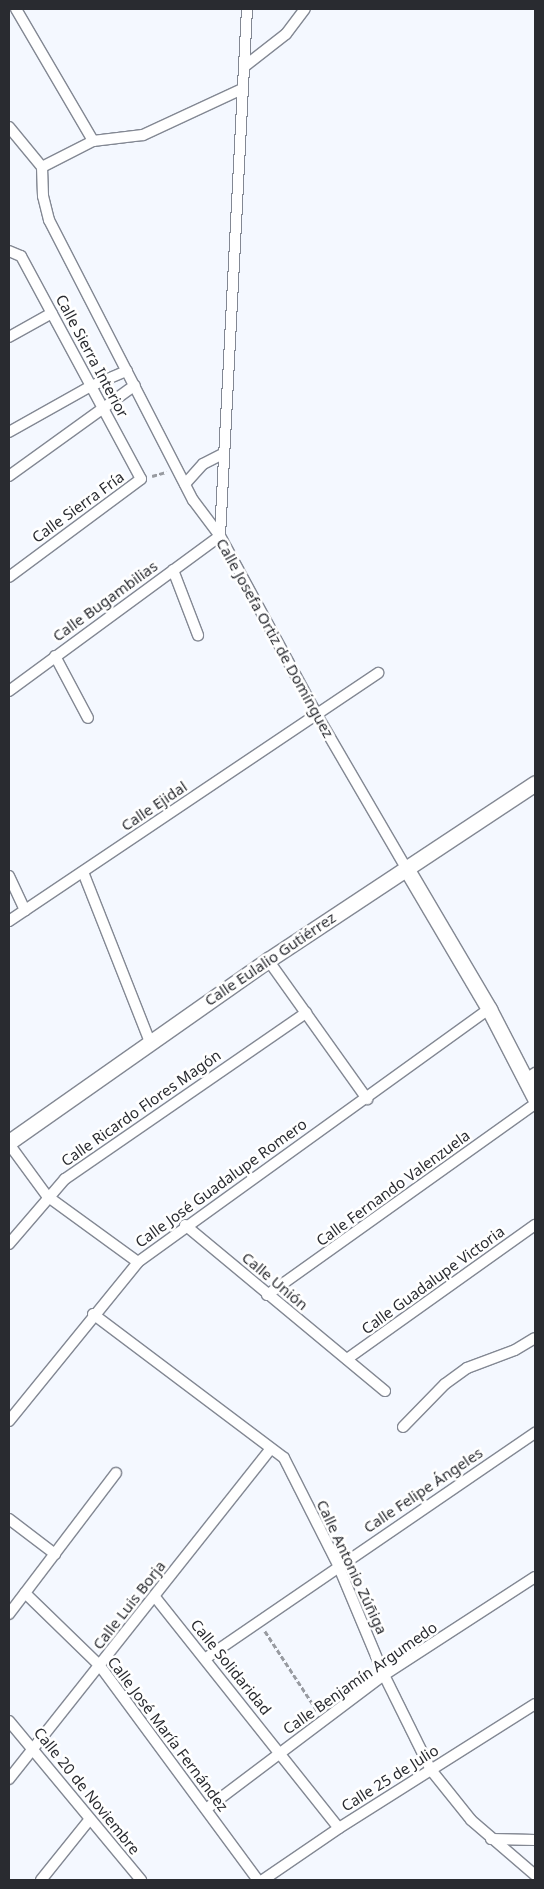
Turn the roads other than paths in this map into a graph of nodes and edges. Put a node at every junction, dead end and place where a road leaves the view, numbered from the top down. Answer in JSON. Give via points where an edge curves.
{"nodes":[{"id":1,"x":16,"y":9,"type":"edge"},
{"id":2,"x":247,"y":9,"type":"edge"},
{"id":3,"x":305,"y":9,"type":"edge"},
{"id":4,"x":245,"y":66,"type":"junction"},
{"id":5,"x":242,"y":89,"type":"junction"},
{"id":6,"x":9,"y":127,"type":"edge"},
{"id":7,"x":93,"y":141,"type":"junction"},
{"id":8,"x":42,"y":168,"type":"junction"},
{"id":9,"x":11,"y":251,"type":"edge"},
{"id":10,"x":52,"y":313,"type":"junction"},
{"id":11,"x":9,"y":337,"type":"edge"},
{"id":12,"x":127,"y":371,"type":"junction"},
{"id":13,"x":135,"y":384,"type":"junction"},
{"id":14,"x":92,"y":386,"type":"junction"},
{"id":15,"x":102,"y":406,"type":"junction"},
{"id":16,"x":9,"y":432,"type":"edge"},
{"id":17,"x":223,"y":454,"type":"junction"},
{"id":18,"x":9,"y":476,"type":"edge"},
{"id":19,"x":141,"y":479,"type":"joint"},
{"id":20,"x":185,"y":484,"type":"junction"},
{"id":21,"x":220,"y":536,"type":"junction"},
{"id":22,"x":173,"y":570,"type":"junction"},
{"id":23,"x":9,"y":576,"type":"edge"},
{"id":24,"x":198,"y":635,"type":"dead end"},
{"id":25,"x":55,"y":656,"type":"junction"},
{"id":26,"x":378,"y":673,"type":"dead end"},
{"id":27,"x":9,"y":690,"type":"edge"},
{"id":28,"x":317,"y":715,"type":"junction"},
{"id":29,"x":88,"y":718,"type":"dead end"},
{"id":30,"x":535,"y":783,"type":"edge"},
{"id":31,"x":406,"y":868,"type":"junction"},
{"id":32,"x":83,"y":872,"type":"junction"},
{"id":33,"x":9,"y":876,"type":"edge"},
{"id":34,"x":24,"y":911,"type":"junction"},
{"id":35,"x":9,"y":921,"type":"edge"},
{"id":36,"x":268,"y":960,"type":"junction"},
{"id":37,"x":489,"y":1009,"type":"junction"},
{"id":38,"x":306,"y":1013,"type":"junction"},
{"id":39,"x":150,"y":1042,"type":"junction"},
{"id":40,"x":530,"y":1076,"type":"edge"},
{"id":41,"x":535,"y":1098,"type":"edge"},
{"id":42,"x":367,"y":1099,"type":"junction"},
{"id":43,"x":535,"y":1104,"type":"edge"},
{"id":44,"x":9,"y":1143,"type":"edge"},
{"id":45,"x":46,"y":1196,"type":"junction"},
{"id":46,"x":185,"y":1225,"type":"junction"},
{"id":47,"x":535,"y":1225,"type":"edge"},
{"id":48,"x":9,"y":1244,"type":"edge"},
{"id":49,"x":138,"y":1262,"type":"junction"},
{"id":50,"x":268,"y":1296,"type":"junction"},
{"id":51,"x":93,"y":1314,"type":"junction"},
{"id":52,"x":535,"y":1338,"type":"edge"},
{"id":53,"x":347,"y":1360,"type":"junction"},
{"id":54,"x":386,"y":1391,"type":"dead end"},
{"id":55,"x":9,"y":1421,"type":"edge"},
{"id":56,"x":403,"y":1427,"type":"dead end"},
{"id":57,"x":535,"y":1433,"type":"edge"},
{"id":58,"x":271,"y":1449,"type":"junction"},
{"id":59,"x":116,"y":1474,"type":"dead end"},
{"id":60,"x":9,"y":1519,"type":"edge"},
{"id":61,"x":54,"y":1554,"type":"junction"},
{"id":62,"x":338,"y":1565,"type":"junction"},
{"id":63,"x":535,"y":1577,"type":"edge"},
{"id":64,"x":25,"y":1592,"type":"junction"},
{"id":65,"x":155,"y":1597,"type":"junction"},
{"id":66,"x":9,"y":1614,"type":"edge"},
{"id":67,"x":206,"y":1658,"type":"junction"},
{"id":68,"x":100,"y":1666,"type":"junction"},
{"id":69,"x":384,"y":1675,"type":"junction"},
{"id":70,"x":535,"y":1704,"type":"edge"},
{"id":71,"x":9,"y":1721,"type":"edge"},
{"id":72,"x":34,"y":1749,"type":"junction"},
{"id":73,"x":281,"y":1752,"type":"junction"},
{"id":74,"x":431,"y":1770,"type":"junction"},
{"id":75,"x":9,"y":1779,"type":"edge"},
{"id":76,"x":206,"y":1809,"type":"junction"},
{"id":77,"x":90,"y":1819,"type":"junction"},
{"id":78,"x":339,"y":1828,"type":"junction"},
{"id":79,"x":491,"y":1839,"type":"junction"},
{"id":80,"x":535,"y":1840,"type":"edge"},
{"id":81,"x":535,"y":1875,"type":"edge"},
{"id":82,"x":41,"y":1880,"type":"edge"},
{"id":83,"x":141,"y":1880,"type":"edge"},
{"id":84,"x":258,"y":1880,"type":"edge"},
{"id":85,"x":262,"y":1880,"type":"edge"}],
"edges":[{"from":1,"to":7,"type":"street"},
{"from":2,"to":4,"type":"street"},
{"from":3,"to":4,"type":"street","via":[[286,34]]},
{"from":4,"to":5,"type":"street"},
{"from":5,"to":7,"type":"street","via":[[143,135]]},
{"from":5,"to":17,"type":"street"},
{"from":6,"to":8,"type":"street"},
{"from":7,"to":8,"type":"street"},
{"from":8,"to":12,"type":"street","name":"Calle Josefa Ortiz de Domínguez","via":[[42,196],[49,220]]},
{"from":9,"to":10,"type":"street","name":"Calle Sierra Interior","via":[[21,256]]},
{"from":10,"to":11,"type":"street"},
{"from":10,"to":14,"type":"street","name":"Calle Sierra Interior"},
{"from":12,"to":13,"type":"street","name":"Calle Josefa Ortiz de Domínguez"},
{"from":12,"to":14,"type":"street"},
{"from":13,"to":15,"type":"street"},
{"from":13,"to":20,"type":"street","name":"Calle Josefa Ortiz de Domínguez"},
{"from":14,"to":15,"type":"street","name":"Calle Sierra Interior"},
{"from":14,"to":16,"type":"street"},
{"from":15,"to":18,"type":"street"},
{"from":15,"to":19,"type":"street","name":"Calle Sierra Interior"},
{"from":17,"to":20,"type":"street","via":[[202,464]]},
{"from":17,"to":21,"type":"street"},
{"from":19,"to":23,"type":"street","name":"Calle Sierra Fría"},
{"from":20,"to":21,"type":"street","name":"Calle Josefa Ortiz de Domínguez"},
{"from":21,"to":22,"type":"street","name":"Calle Bugambilias"},
{"from":21,"to":28,"type":"street","name":"Calle Josefa Ortiz de Domínguez"},
{"from":22,"to":24,"type":"street"},
{"from":22,"to":25,"type":"street","name":"Calle Bugambilias"},
{"from":25,"to":27,"type":"street","name":"Calle Bugambilias"},
{"from":25,"to":29,"type":"street"},
{"from":26,"to":28,"type":"street","name":"Calle Ejidal"},
{"from":28,"to":31,"type":"street","name":"Calle Josefa Ortiz de Domínguez"},
{"from":28,"to":32,"type":"street","name":"Calle Ejidal"},
{"from":30,"to":31,"type":"street","name":"Calle Eulalio Gutiérrez"},
{"from":31,"to":36,"type":"street","name":"Calle Eulalio Gutiérrez"},
{"from":31,"to":37,"type":"street","name":"Calle Josefa Ortiz de Domínguez"},
{"from":32,"to":34,"type":"street","name":"Calle Ejidal"},
{"from":32,"to":39,"type":"street"},
{"from":33,"to":34,"type":"street"},
{"from":34,"to":35,"type":"street","name":"Calle Ejidal"},
{"from":36,"to":38,"type":"street"},
{"from":36,"to":39,"type":"street","name":"Calle Eulalio Gutiérrez"},
{"from":37,"to":40,"type":"street","name":"Calle Josefa Ortiz de Domínguez"},
{"from":37,"to":42,"type":"street","name":"Calle José Guadalupe Romero"},
{"from":38,"to":42,"type":"street"},
{"from":38,"to":45,"type":"street","name":"Calle Ricardo Flores Magón","via":[[65,1178]]},
{"from":39,"to":44,"type":"street","name":"Calle Eulalio Gutiérrez"},
{"from":40,"to":41,"type":"street","name":"Calle Josefa Ortiz de Domínguez"},
{"from":42,"to":46,"type":"street","name":"Calle José Guadalupe Romero"},
{"from":43,"to":50,"type":"street","name":"Calle Fernando Valenzuela"},
{"from":44,"to":45,"type":"street"},
{"from":45,"to":48,"type":"street","name":"Calle Ricardo Flores Magón"},
{"from":45,"to":49,"type":"street"},
{"from":46,"to":49,"type":"street","name":"Calle José Guadalupe Romero"},
{"from":46,"to":50,"type":"street","name":"Calle Unión"},
{"from":47,"to":53,"type":"street","name":"Calle Guadalupe Victoria"},
{"from":49,"to":51,"type":"street","name":"Calle José Guadalupe Romero"},
{"from":50,"to":53,"type":"street","name":"Calle Unión"},
{"from":51,"to":55,"type":"street","name":"Calle José Guadalupe Romero"},
{"from":51,"to":58,"type":"street","name":"Calle Antonio Zúñiga"},
{"from":52,"to":56,"type":"street","via":[[515,1350],[467,1368],[445,1384]]},
{"from":53,"to":54,"type":"street","name":"Calle Unión"},
{"from":57,"to":62,"type":"street","name":"Calle Felipe Ángeles"},
{"from":58,"to":62,"type":"street","name":"Calle Antonio Zúñiga","via":[[284,1458]]},
{"from":58,"to":65,"type":"street","name":"Calle Luis Borja"},
{"from":59,"to":61,"type":"street"},
{"from":60,"to":61,"type":"street"},
{"from":61,"to":64,"type":"street"},
{"from":62,"to":67,"type":"street","name":"Calle Felipe Ángeles"},
{"from":62,"to":69,"type":"street","name":"Calle Antonio Zúñiga"},
{"from":63,"to":69,"type":"street","name":"Calle Benjamín Argumedo"},
{"from":64,"to":66,"type":"street"},
{"from":64,"to":68,"type":"street","name":"Calle José María Fernández"},
{"from":65,"to":67,"type":"street","name":"Calle Solidaridad"},
{"from":65,"to":68,"type":"street","name":"Calle Luis Borja"},
{"from":67,"to":73,"type":"street","name":"Calle Solidaridad"},
{"from":68,"to":72,"type":"street","name":"Calle Luis Borja"},
{"from":68,"to":76,"type":"street","name":"Calle José María Fernández"},
{"from":69,"to":73,"type":"street","name":"Calle Benjamín Argumedo"},
{"from":69,"to":74,"type":"street","name":"Calle Antonio Zúñiga"},
{"from":70,"to":74,"type":"street","name":"Calle 25 de Julio"},
{"from":71,"to":72,"type":"street","name":"Calle 20 de Noviembre"},
{"from":72,"to":75,"type":"street","name":"Calle Luis Borja"},
{"from":72,"to":77,"type":"street","name":"Calle 20 de Noviembre"},
{"from":73,"to":76,"type":"street","name":"Calle Benjamín Argumedo"},
{"from":73,"to":78,"type":"street","name":"Calle Solidaridad"},
{"from":74,"to":78,"type":"street","name":"Calle 25 de Julio"},
{"from":74,"to":79,"type":"street","name":"Calle Antonio Zúñiga"},
{"from":76,"to":84,"type":"street","name":"Calle José María Fernández"},
{"from":77,"to":82,"type":"street"},
{"from":77,"to":83,"type":"street","name":"Calle 20 de Noviembre"},
{"from":78,"to":85,"type":"street","name":"Calle 25 de Julio"},
{"from":79,"to":80,"type":"street"},
{"from":79,"to":81,"type":"street","name":"Calle Antonio Zúñiga"}]}
